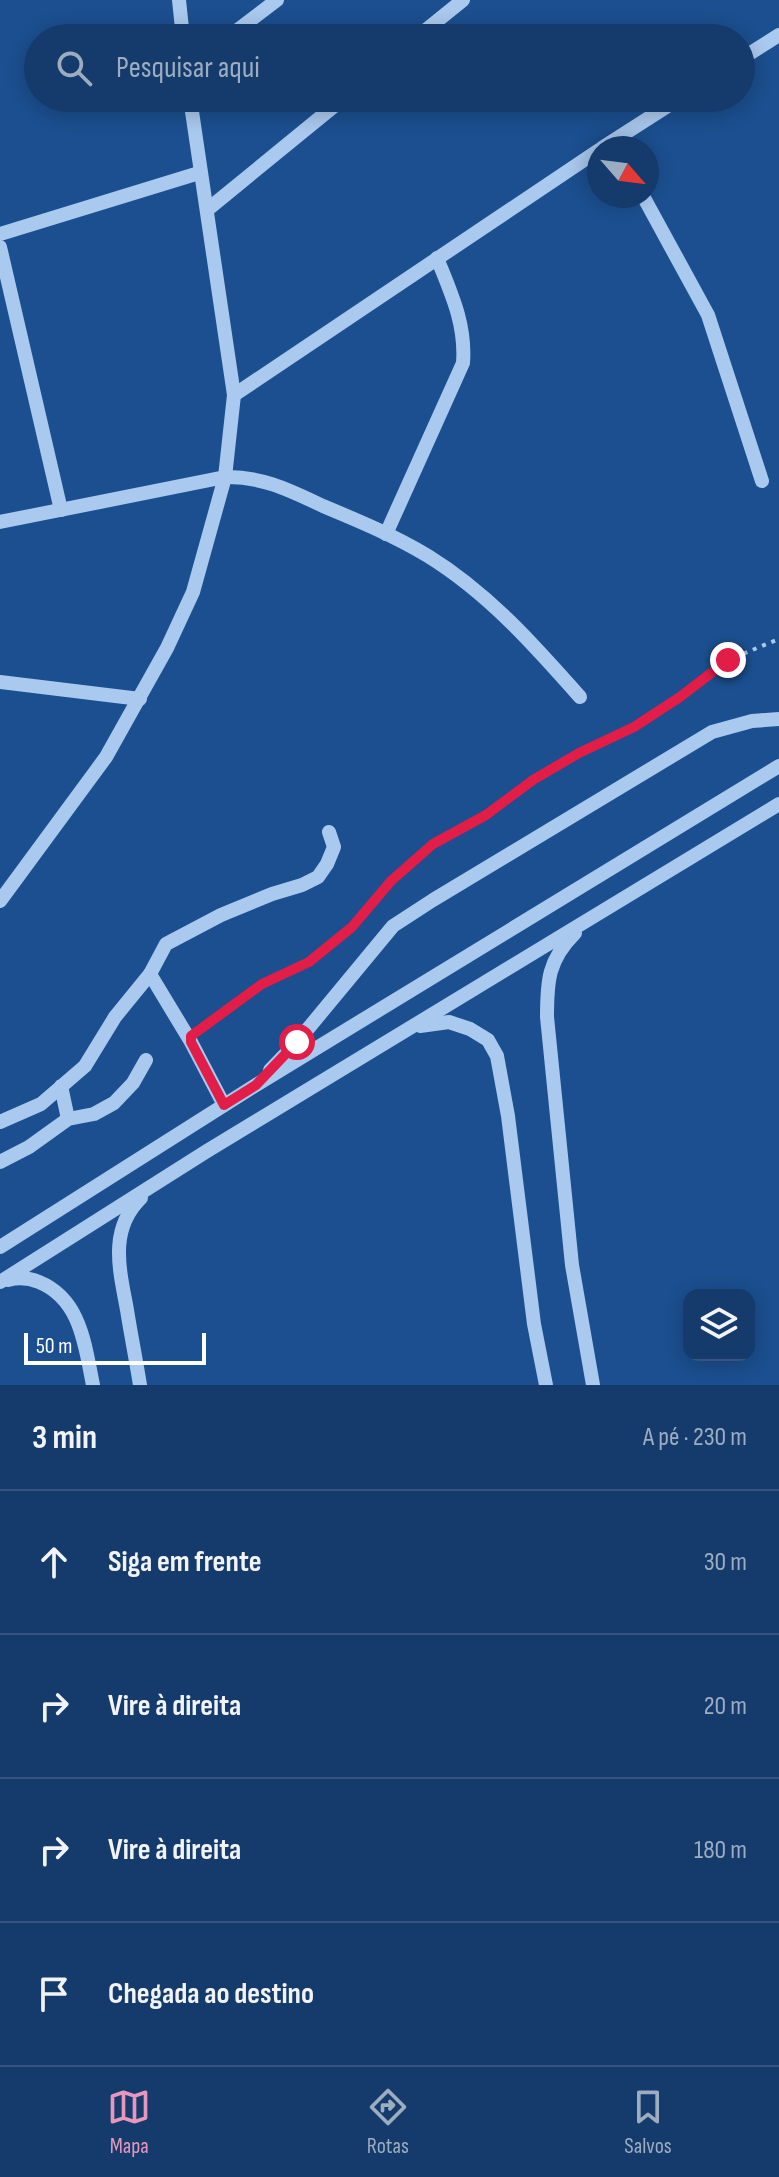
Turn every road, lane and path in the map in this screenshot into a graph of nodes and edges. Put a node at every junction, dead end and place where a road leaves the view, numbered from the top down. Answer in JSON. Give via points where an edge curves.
{"nodes":[{"id":1,"x":179,"y":0,"type":"edge"},
{"id":2,"x":277,"y":0,"type":"edge"},
{"id":3,"x":462,"y":0,"type":"edge"},
{"id":4,"x":182,"y":24,"type":"edge"},
{"id":5,"x":245,"y":24,"type":"edge"},
{"id":6,"x":433,"y":24,"type":"edge"},
{"id":7,"x":779,"y":35,"type":"edge"},
{"id":8,"x":755,"y":50,"type":"edge"},
{"id":9,"x":192,"y":112,"type":"edge"},
{"id":10,"x":327,"y":112,"type":"edge"},
{"id":11,"x":659,"y":112,"type":"edge"},
{"id":12,"x":624,"y":136,"type":"edge"},
{"id":13,"x":587,"y":161,"type":"edge"},
{"id":14,"x":199,"y":173,"type":"junction"},
{"id":15,"x":650,"y":208,"type":"edge"},
{"id":16,"x":207,"y":210,"type":"junction"},
{"id":17,"x":0,"y":234,"type":"edge"},
{"id":18,"x":0,"y":247,"type":"edge"},
{"id":19,"x":437,"y":258,"type":"junction"},
{"id":20,"x":234,"y":395,"type":"junction"},
{"id":21,"x":225,"y":477,"type":"junction"},
{"id":22,"x":762,"y":481,"type":"dead end"},
{"id":23,"x":61,"y":510,"type":"junction"},
{"id":24,"x":0,"y":522,"type":"edge"},
{"id":25,"x":386,"y":534,"type":"junction"},
{"id":26,"x":779,"y":639,"type":"edge"},
{"id":27,"x":0,"y":682,"type":"edge"},
{"id":28,"x":580,"y":697,"type":"dead end"},
{"id":29,"x":140,"y":699,"type":"junction"},
{"id":30,"x":779,"y":719,"type":"edge"},
{"id":31,"x":779,"y":766,"type":"edge"},
{"id":32,"x":779,"y":804,"type":"edge"},
{"id":33,"x":329,"y":832,"type":"dead end"},
{"id":34,"x":0,"y":901,"type":"edge"},
{"id":35,"x":596,"y":915,"type":"junction"},
{"id":36,"x":150,"y":974,"type":"junction"},
{"id":37,"x":408,"y":1029,"type":"junction"},
{"id":38,"x":191,"y":1042,"type":"junction"},
{"id":39,"x":146,"y":1060,"type":"dead end"},
{"id":40,"x":256,"y":1085,"type":"junction"},
{"id":41,"x":61,"y":1086,"type":"junction"},
{"id":42,"x":224,"y":1105,"type":"junction"},
{"id":43,"x":68,"y":1119,"type":"junction"},
{"id":44,"x":0,"y":1122,"type":"edge"},
{"id":45,"x":0,"y":1162,"type":"edge"},
{"id":46,"x":154,"y":1185,"type":"junction"},
{"id":47,"x":0,"y":1247,"type":"edge"},
{"id":48,"x":0,"y":1282,"type":"edge"},
{"id":49,"x":93,"y":1385,"type":"edge"},
{"id":50,"x":140,"y":1385,"type":"edge"},
{"id":51,"x":546,"y":1385,"type":"edge"},
{"id":52,"x":593,"y":1385,"type":"edge"}],
"edges":[{"from":1,"to":4,"type":"street"},
{"from":2,"to":5,"type":"street"},
{"from":3,"to":6,"type":"street"},
{"from":7,"to":8,"type":"street"},
{"from":9,"to":14,"type":"street"},
{"from":10,"to":16,"type":"street"},
{"from":11,"to":12,"type":"street"},
{"from":13,"to":19,"type":"street"},
{"from":14,"to":16,"type":"street"},
{"from":14,"to":17,"type":"street"},
{"from":15,"to":22,"type":"street","via":[[708,315]]},
{"from":16,"to":20,"type":"street"},
{"from":18,"to":23,"type":"street"},
{"from":19,"to":20,"type":"street"},
{"from":19,"to":25,"type":"street","via":[[461,319],[463,363]]},
{"from":20,"to":21,"type":"street"},
{"from":21,"to":23,"type":"street"},
{"from":21,"to":25,"type":"street","via":[[270,482]]},
{"from":21,"to":29,"type":"street","via":[[193,592]]},
{"from":23,"to":24,"type":"street"},
{"from":25,"to":28,"type":"street","via":[[464,581],[525,635]]},
{"from":26,"to":38,"type":"path","via":[[728,660],[634,727],[579,753],[433,844],[391,881],[352,927],[309,962],[262,984],[191,1036]]},
{"from":27,"to":29,"type":"street"},
{"from":29,"to":34,"type":"street","via":[[106,757]]},
{"from":30,"to":40,"type":"street","via":[[712,732],[393,926]]},
{"from":31,"to":40,"type":"street"},
{"from":32,"to":35,"type":"street"},
{"from":33,"to":36,"type":"street","via":[[334,847],[318,877],[221,915],[166,944]]},
{"from":35,"to":37,"type":"street"},
{"from":35,"to":52,"type":"street","via":[[552,962],[547,989],[572,1265]]},
{"from":36,"to":38,"type":"street"},
{"from":36,"to":41,"type":"street","via":[[85,1066]]},
{"from":37,"to":46,"type":"street"},
{"from":37,"to":51,"type":"street","via":[[449,1022],[488,1040],[497,1056]]},
{"from":38,"to":42,"type":"street"},
{"from":39,"to":43,"type":"street","via":[[114,1103]]},
{"from":40,"to":42,"type":"street"},
{"from":41,"to":43,"type":"street"},
{"from":41,"to":44,"type":"street","via":[[41,1104]]},
{"from":42,"to":47,"type":"street"},
{"from":43,"to":45,"type":"street"},
{"from":46,"to":48,"type":"street"},
{"from":46,"to":50,"type":"street","via":[[132,1206],[119,1238],[118,1267]]},
{"from":48,"to":49,"type":"street","via":[[31,1279],[64,1298],[81,1330]]}]}
